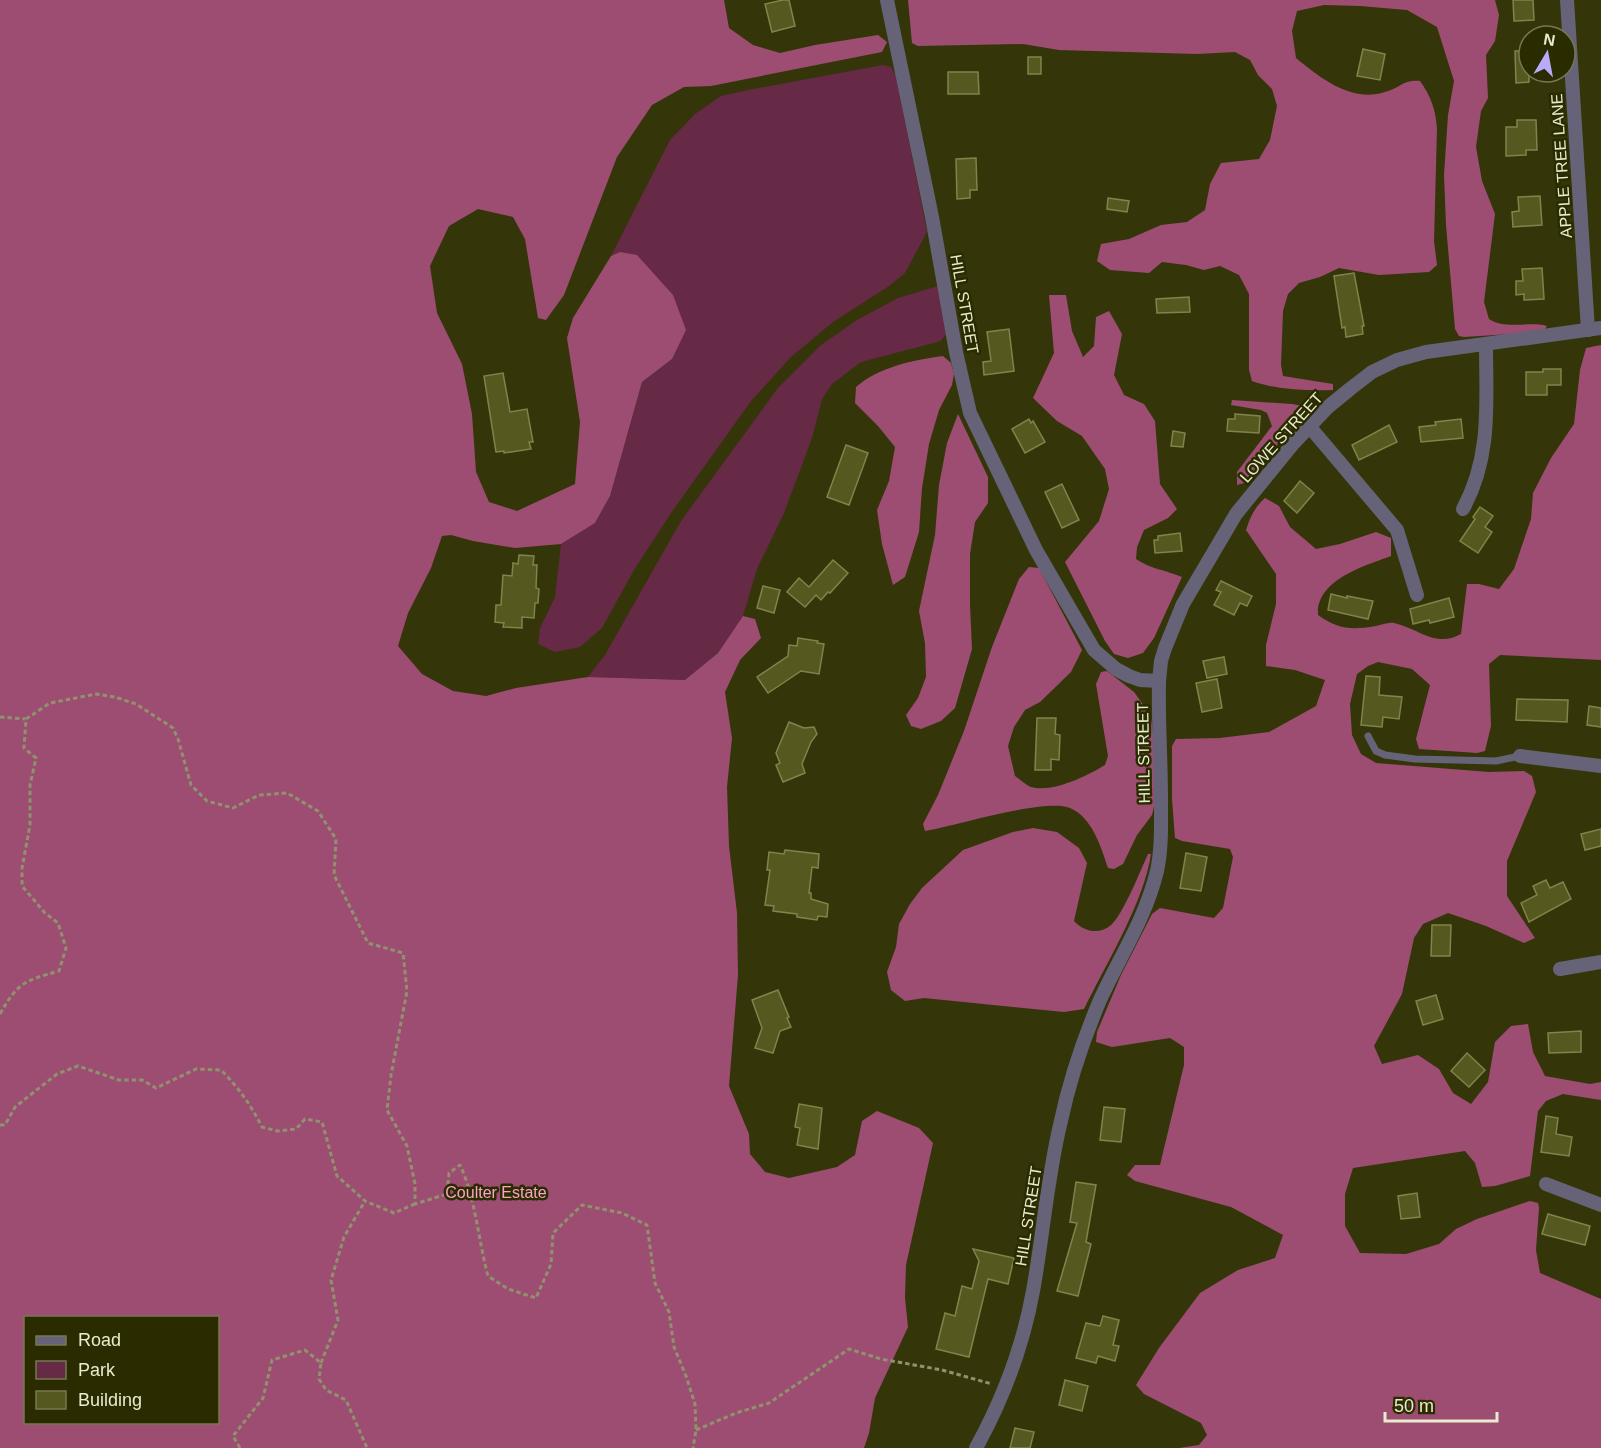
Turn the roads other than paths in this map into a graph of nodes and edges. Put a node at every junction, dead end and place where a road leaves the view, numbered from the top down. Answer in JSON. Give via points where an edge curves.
{"nodes":[{"id":1,"x":887,"y":0,"type":"edge"},
{"id":2,"x":1567,"y":0,"type":"edge"},
{"id":3,"x":1594,"y":329,"type":"edge"},
{"id":4,"x":1486,"y":344,"type":"junction"},
{"id":5,"x":1309,"y":426,"type":"junction"},
{"id":6,"x":1463,"y":509,"type":"dead end"},
{"id":7,"x":1417,"y":595,"type":"dead end"},
{"id":8,"x":1159,"y":681,"type":"junction"},
{"id":9,"x":1368,"y":736,"type":"dead end"},
{"id":10,"x":1520,"y":756,"type":"joint"},
{"id":11,"x":1601,"y":766,"type":"edge"},
{"id":12,"x":1601,"y":962,"type":"edge"},
{"id":13,"x":1560,"y":969,"type":"dead end"},
{"id":14,"x":1546,"y":1184,"type":"dead end"},
{"id":15,"x":1601,"y":1205,"type":"edge"},
{"id":16,"x":976,"y":1448,"type":"edge"}],
"edges":[{"from":1,"to":8,"type":"street","name":"HILL STREET","via":[[969,413],[1036,550],[1094,650],[1129,676]]},
{"from":2,"to":3,"type":"street","name":"APPLE TREE LANE"},
{"from":3,"to":4,"type":"street","name":"LOWE STREET"},
{"from":4,"to":5,"type":"street","name":"LOWE STREET","via":[[1446,348],[1397,360],[1372,372]]},
{"from":4,"to":6,"type":"street","via":[[1486,434],[1480,468]]},
{"from":5,"to":7,"type":"street","via":[[1397,530]]},
{"from":5,"to":8,"type":"street","name":"LOWE STREET","via":[[1242,506],[1192,586],[1165,648]]},
{"from":8,"to":16,"type":"street","name":"HILL STREET","via":[[1161,822],[1157,868],[1132,938],[1101,998],[1068,1093],[1047,1191],[1033,1291],[1017,1356]]},
{"from":9,"to":10,"type":"lane","via":[[1376,751],[1384,755],[1496,761]]},
{"from":10,"to":11,"type":"street"},
{"from":12,"to":13,"type":"street"},
{"from":14,"to":15,"type":"street"}]}
